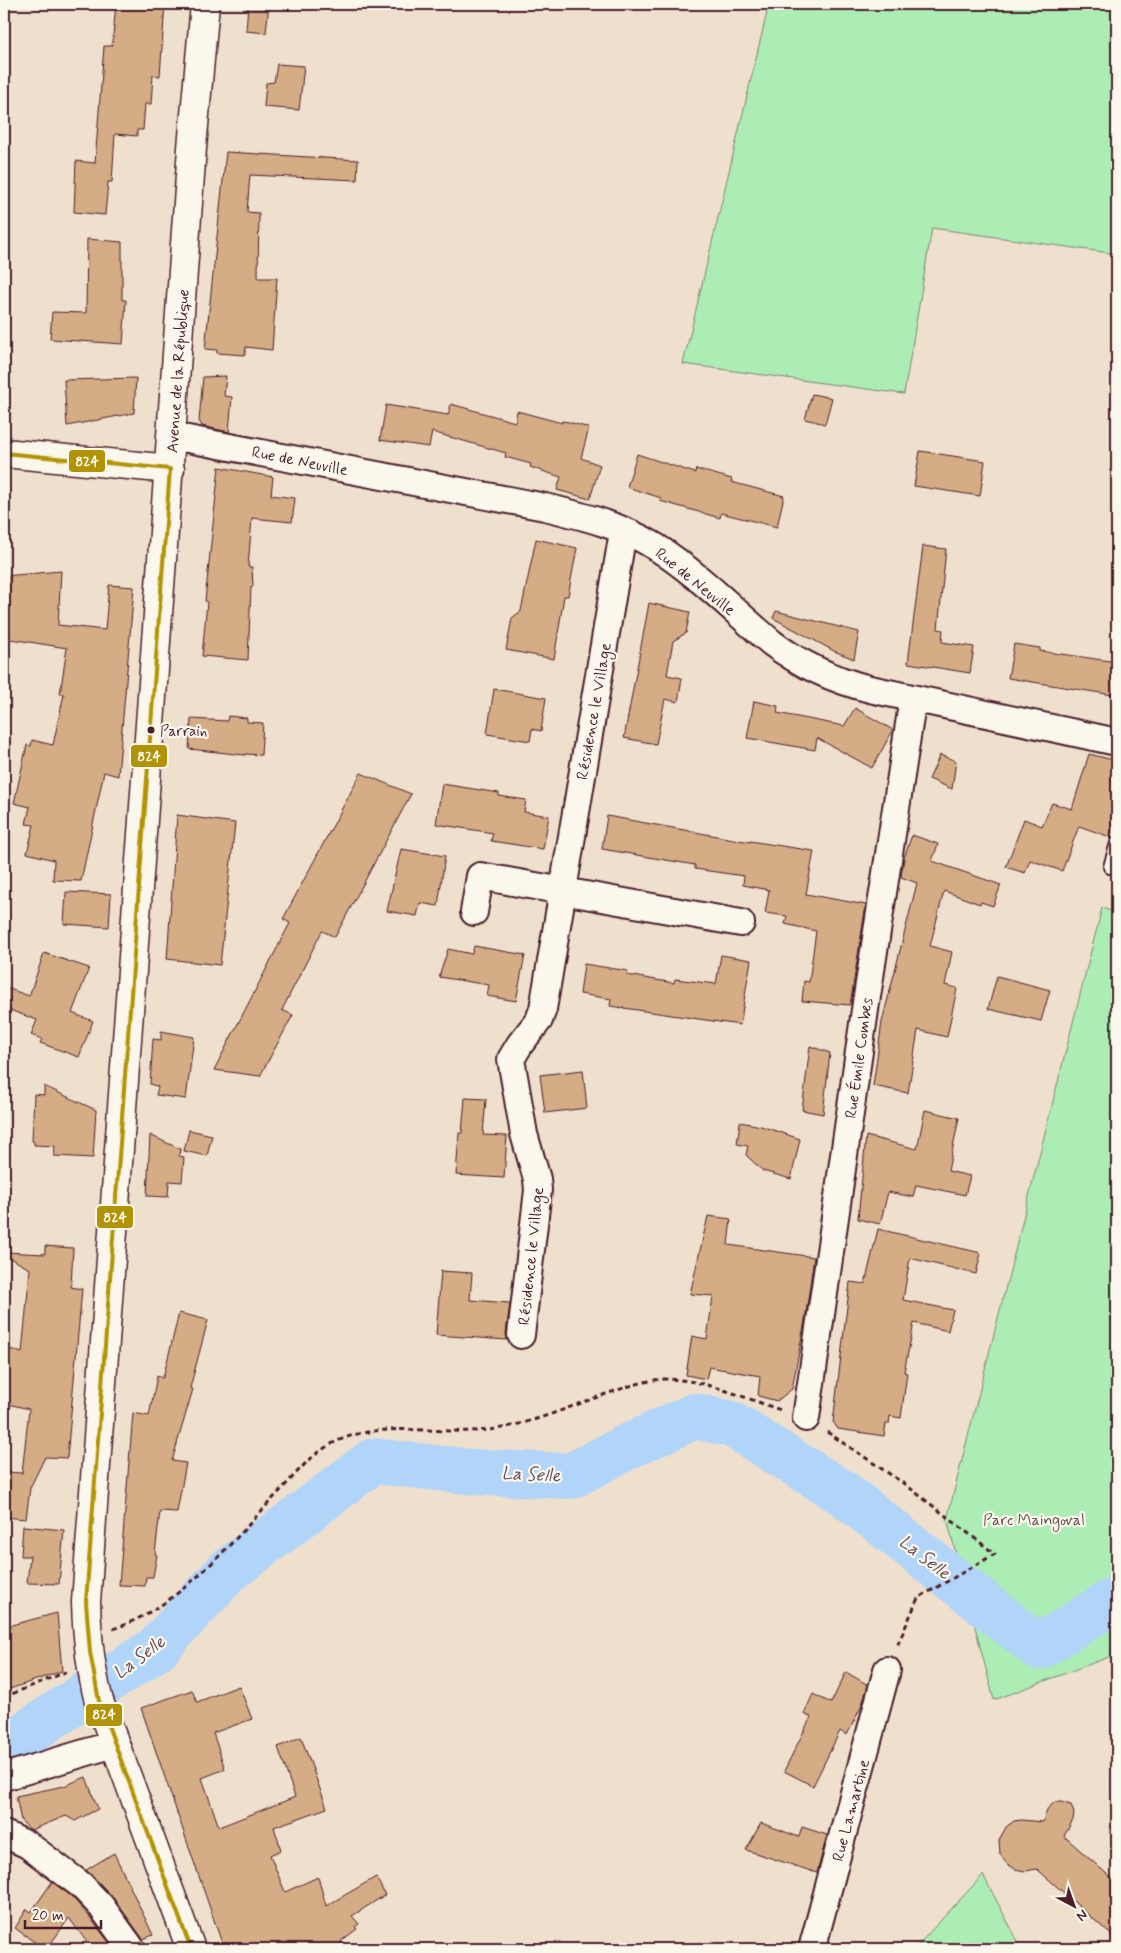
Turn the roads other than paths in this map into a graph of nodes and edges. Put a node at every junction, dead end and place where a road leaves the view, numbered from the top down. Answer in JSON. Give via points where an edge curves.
{"nodes":[{"id":1,"x":204,"y":4,"type":"edge"},
{"id":2,"x":172,"y":436,"type":"junction"},
{"id":3,"x":4,"y":453,"type":"edge"},
{"id":4,"x":170,"y":470,"type":"junction"},
{"id":5,"x":623,"y":532,"type":"junction"},
{"id":6,"x":913,"y":698,"type":"junction"},
{"id":7,"x":1117,"y":742,"type":"edge"},
{"id":8,"x":1117,"y":843,"type":"edge"},
{"id":9,"x":1110,"y":867,"type":"dead end"},
{"id":10,"x":562,"y":891,"type":"junction"},
{"id":11,"x":474,"y":912,"type":"dead end"},
{"id":12,"x":741,"y":924,"type":"dead end"},
{"id":13,"x":521,"y":1335,"type":"dead end"},
{"id":14,"x":806,"y":1418,"type":"road end"},
{"id":15,"x":887,"y":1670,"type":"road end"},
{"id":16,"x":114,"y":1744,"type":"junction"},
{"id":17,"x":4,"y":1778,"type":"edge"},
{"id":18,"x":4,"y":1834,"type":"edge"},
{"id":19,"x":132,"y":1949,"type":"edge"},
{"id":20,"x":191,"y":1949,"type":"edge"},
{"id":21,"x":812,"y":1949,"type":"edge"}],
"edges":[{"from":1,"to":2,"type":"main road","name":"Avenue de la République"},
{"from":2,"to":4,"type":"main road","name":"Avenue de la République"},
{"from":2,"to":5,"type":"street","name":"Rue de Neuville","via":[[545,507],[584,516]]},
{"from":3,"to":4,"type":"main road"},
{"from":4,"to":16,"type":"main road","name":"Avenue de la République","via":[[83,1651]]},
{"from":5,"to":6,"type":"street","name":"Rue de Neuville","via":[[670,557],[772,643],[802,663],[854,685]]},
{"from":5,"to":10,"type":"street","name":"Résidence le Village"},
{"from":6,"to":7,"type":"street","name":"Rue de Neuville"},
{"from":6,"to":14,"type":"street","name":"Rue Émile Combes"},
{"from":8,"to":9,"type":"lane"},
{"from":10,"to":11,"type":"street","via":[[480,876]]},
{"from":10,"to":12,"type":"street"},
{"from":10,"to":13,"type":"street","name":"Résidence le Village","via":[[539,1020],[511,1058],[524,1134],[538,1184]]},
{"from":15,"to":21,"type":"street","name":"Rue Lamartine"},
{"from":16,"to":17,"type":"street"},
{"from":16,"to":20,"type":"main road","name":"Avenue de la République"},
{"from":18,"to":19,"type":"street","via":[[28,1845],[81,1885]]}]}
